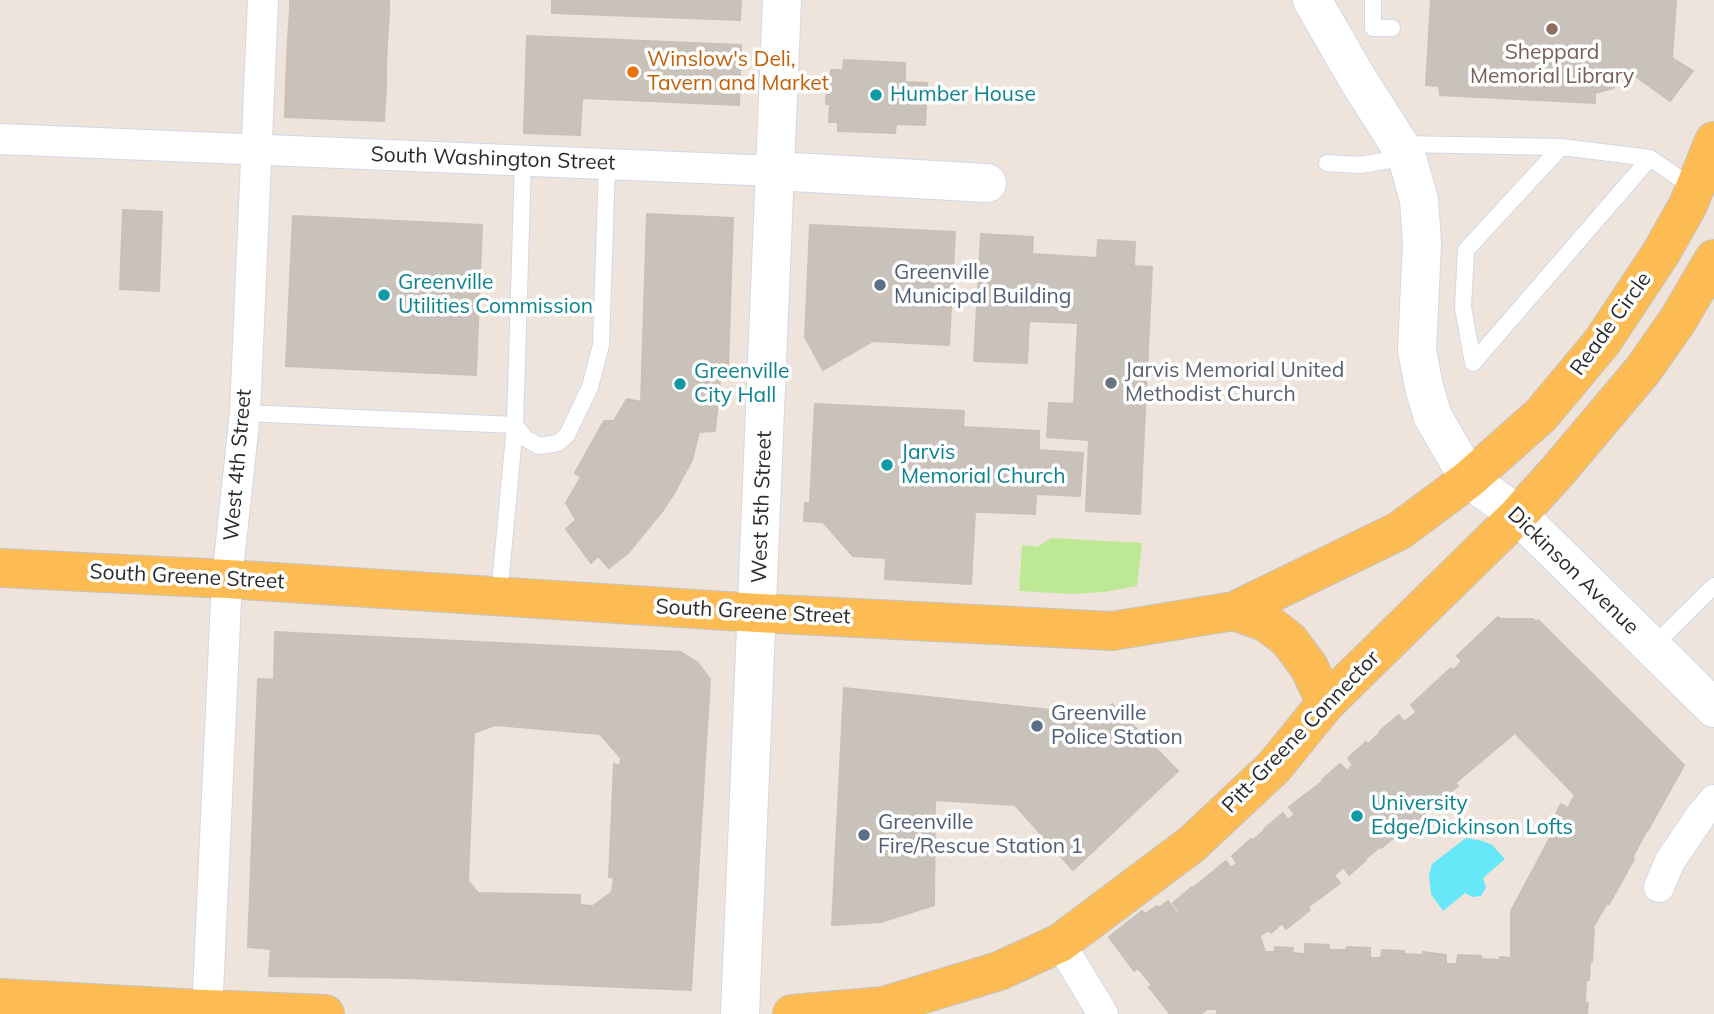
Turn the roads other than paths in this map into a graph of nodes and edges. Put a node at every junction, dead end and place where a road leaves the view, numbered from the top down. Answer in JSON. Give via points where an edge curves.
{"nodes":[{"id":1,"x":263,"y":0,"type":"edge"},
{"id":2,"x":782,"y":0,"type":"edge"},
{"id":3,"x":1312,"y":0,"type":"edge"},
{"id":4,"x":1373,"y":0,"type":"edge"},
{"id":5,"x":1392,"y":28,"type":"dead end"},
{"id":6,"x":0,"y":139,"type":"edge"},
{"id":7,"x":1714,"y":141,"type":"edge"},
{"id":8,"x":1561,"y":147,"type":"junction"},
{"id":9,"x":256,"y":149,"type":"junction"},
{"id":10,"x":1402,"y":150,"type":"junction"},
{"id":11,"x":1650,"y":158,"type":"junction"},
{"id":12,"x":523,"y":161,"type":"junction"},
{"id":13,"x":1327,"y":163,"type":"dead end"},
{"id":14,"x":607,"y":164,"type":"junction"},
{"id":15,"x":775,"y":171,"type":"junction"},
{"id":16,"x":986,"y":183,"type":"dead end"},
{"id":17,"x":1695,"y":189,"type":"junction"},
{"id":18,"x":1714,"y":259,"type":"edge"},
{"id":19,"x":245,"y":413,"type":"junction"},
{"id":20,"x":515,"y":425,"type":"junction"},
{"id":21,"x":1469,"y":479,"type":"junction"},
{"id":22,"x":1518,"y":515,"type":"junction"},
{"id":23,"x":0,"y":568,"type":"edge"},
{"id":24,"x":227,"y":579,"type":"junction"},
{"id":25,"x":1714,"y":586,"type":"edge"},
{"id":26,"x":499,"y":596,"type":"junction"},
{"id":27,"x":1234,"y":611,"type":"junction"},
{"id":28,"x":758,"y":613,"type":"junction"},
{"id":29,"x":1652,"y":647,"type":"junction"},
{"id":30,"x":1326,"y":703,"type":"junction"},
{"id":31,"x":1714,"y":708,"type":"edge"},
{"id":32,"x":1714,"y":800,"type":"edge"},
{"id":33,"x":1659,"y":887,"type":"dead end"},
{"id":34,"x":1059,"y":943,"type":"junction"},
{"id":35,"x":0,"y":998,"type":"edge"},
{"id":36,"x":207,"y":1012,"type":"edge"},
{"id":37,"x":325,"y":1014,"type":"edge"},
{"id":38,"x":740,"y":1014,"type":"edge"},
{"id":39,"x":792,"y":1014,"type":"edge"},
{"id":40,"x":1103,"y":1014,"type":"edge"}],
"edges":[{"from":1,"to":9,"type":"street","name":"West 4th Street"},
{"from":2,"to":15,"type":"main road","name":"West 5th Street"},
{"from":3,"to":10,"type":"main road","name":"Dickinson Avenue"},
{"from":4,"to":5,"type":"lane","via":[[1373,28]]},
{"from":6,"to":9,"type":"street","name":"South Washington Street"},
{"from":7,"to":17,"type":"main road","name":"Reade Circle"},
{"from":8,"to":10,"type":"lane"},
{"from":8,"to":11,"type":"lane"},
{"from":8,"to":11,"type":"lane","via":[[1466,250],[1463,306],[1473,363]]},
{"from":9,"to":12,"type":"street","name":"South Washington Street"},
{"from":9,"to":19,"type":"street","name":"West 4th Street"},
{"from":10,"to":13,"type":"lane","via":[[1360,165]]},
{"from":10,"to":21,"type":"main road","name":"Dickinson Avenue","via":[[1419,200],[1422,243],[1417,350],[1424,387],[1433,417]]},
{"from":11,"to":17,"type":"lane"},
{"from":12,"to":14,"type":"street","name":"South Washington Street"},
{"from":12,"to":20,"type":"lane"},
{"from":14,"to":15,"type":"street","name":"South Washington Street"},
{"from":14,"to":20,"type":"lane","via":[[601,345],[590,387],[567,435],[558,443],[539,446]]},
{"from":15,"to":16,"type":"main road","name":"South Washington Street"},
{"from":15,"to":28,"type":"main road","name":"West 5th Street"},
{"from":17,"to":21,"type":"main road","name":"Reade Circle","via":[[1661,253],[1602,342],[1541,415]]},
{"from":18,"to":22,"type":"main road","via":[[1643,370]]},
{"from":19,"to":20,"type":"lane"},
{"from":19,"to":24,"type":"street","name":"West 4th Street"},
{"from":20,"to":26,"type":"lane"},
{"from":21,"to":22,"type":"main road","name":"Dickinson Avenue"},
{"from":21,"to":27,"type":"main road","name":"South Greene Street","via":[[1399,531]]},
{"from":22,"to":29,"type":"main road","name":"Dickinson Avenue"},
{"from":22,"to":30,"type":"main road","name":"Pitt-Greene Connector"},
{"from":23,"to":24,"type":"main road","name":"South Greene Street"},
{"from":24,"to":26,"type":"main road","name":"South Greene Street"},
{"from":24,"to":36,"type":"street","name":"West 4th Street"},
{"from":25,"to":29,"type":"lane"},
{"from":26,"to":28,"type":"main road","name":"South Greene Street"},
{"from":27,"to":28,"type":"main road","name":"South Greene Street","via":[[1112,631]]},
{"from":27,"to":30,"type":"main road","via":[[1268,623],[1289,640],[1309,667]]},
{"from":28,"to":38,"type":"main road","name":"West 5th Street"},
{"from":29,"to":31,"type":"main road","name":"Dickinson Avenue"},
{"from":30,"to":34,"type":"main road","name":"Pitt-Greene Connector","via":[[1273,767],[1192,844]]},
{"from":32,"to":33,"type":"street","via":[[1670,861]]},
{"from":34,"to":39,"type":"main road","name":"Pitt-Greene Connector","via":[[999,971],[884,1006]]},
{"from":34,"to":40,"type":"street"},
{"from":35,"to":36,"type":"main road"},
{"from":36,"to":37,"type":"main road"}]}
